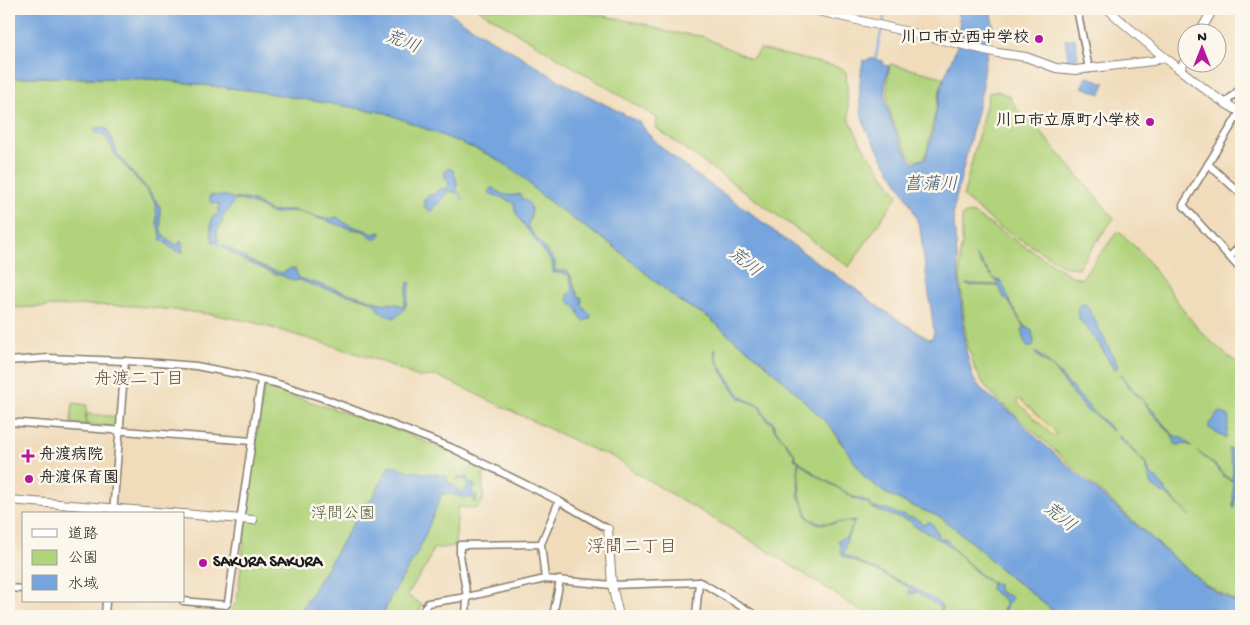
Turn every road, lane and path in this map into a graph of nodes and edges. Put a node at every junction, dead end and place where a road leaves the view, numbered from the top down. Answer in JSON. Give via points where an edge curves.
{"nodes":[{"id":1,"x":810,"y":9,"type":"edge"},
{"id":2,"x":1077,"y":9,"type":"edge"},
{"id":3,"x":1108,"y":9,"type":"edge"},
{"id":4,"x":1213,"y":9,"type":"edge"},
{"id":5,"x":1206,"y":22,"type":"edge"},
{"id":6,"x":1164,"y":57,"type":"junction"},
{"id":7,"x":1178,"y":68,"type":"edge"},
{"id":8,"x":1089,"y":69,"type":"junction"},
{"id":9,"x":1184,"y":72,"type":"edge"},
{"id":10,"x":1241,"y":88,"type":"edge"},
{"id":11,"x":1225,"y":103,"type":"junction"},
{"id":12,"x":1241,"y":112,"type":"edge"},
{"id":13,"x":1208,"y":164,"type":"junction"},
{"id":14,"x":1241,"y":194,"type":"edge"},
{"id":15,"x":1241,"y":244,"type":"edge"},
{"id":16,"x":1230,"y":257,"type":"junction"},
{"id":17,"x":1241,"y":270,"type":"edge"},
{"id":18,"x":9,"y":360,"type":"edge"},
{"id":19,"x":125,"y":361,"type":"junction"},
{"id":20,"x":261,"y":380,"type":"junction"},
{"id":21,"x":9,"y":422,"type":"edge"},
{"id":22,"x":120,"y":431,"type":"junction"},
{"id":23,"x":252,"y":441,"type":"junction"},
{"id":24,"x":9,"y":500,"type":"edge"},
{"id":25,"x":559,"y":501,"type":"junction"},
{"id":26,"x":114,"y":511,"type":"edge"},
{"id":27,"x":137,"y":512,"type":"edge"},
{"id":28,"x":185,"y":514,"type":"edge"},
{"id":29,"x":241,"y":518,"type":"junction"},
{"id":30,"x":253,"y":520,"type":"dead end"},
{"id":31,"x":608,"y":529,"type":"joint"},
{"id":32,"x":541,"y":544,"type":"junction"},
{"id":33,"x":544,"y":579,"type":"junction"},
{"id":34,"x":560,"y":580,"type":"junction"},
{"id":35,"x":699,"y":582,"type":"junction"},
{"id":36,"x":612,"y":585,"type":"junction"},
{"id":37,"x":9,"y":588,"type":"edge"},
{"id":38,"x":22,"y":589,"type":"edge"},
{"id":39,"x":467,"y":597,"type":"junction"},
{"id":40,"x":185,"y":601,"type":"edge"},
{"id":41,"x":106,"y":602,"type":"edge"},
{"id":42,"x":105,"y":616,"type":"edge"},
{"id":43,"x":421,"y":616,"type":"edge"},
{"id":44,"x":466,"y":616,"type":"edge"},
{"id":45,"x":553,"y":616,"type":"edge"},
{"id":46,"x":618,"y":616,"type":"edge"},
{"id":47,"x":696,"y":616,"type":"edge"},
{"id":48,"x":757,"y":616,"type":"edge"}],
"edges":[{"from":1,"to":8,"type":"street","via":[[1026,57],[1056,68]]},
{"from":2,"to":8,"type":"street"},
{"from":3,"to":6,"type":"street"},
{"from":4,"to":5,"type":"street"},
{"from":6,"to":7,"type":"street"},
{"from":6,"to":8,"type":"street"},
{"from":9,"to":11,"type":"street"},
{"from":10,"to":11,"type":"street"},
{"from":11,"to":12,"type":"street"},
{"from":12,"to":13,"type":"street"},
{"from":13,"to":14,"type":"street"},
{"from":13,"to":16,"type":"street","via":[[1183,205]]},
{"from":15,"to":16,"type":"street"},
{"from":16,"to":17,"type":"street"},
{"from":18,"to":19,"type":"street"},
{"from":19,"to":20,"type":"street","via":[[196,366]]},
{"from":19,"to":22,"type":"street"},
{"from":20,"to":23,"type":"street"},
{"from":20,"to":25,"type":"street","via":[[320,397],[450,447]]},
{"from":21,"to":22,"type":"street"},
{"from":22,"to":23,"type":"street"},
{"from":22,"to":26,"type":"street"},
{"from":23,"to":29,"type":"street"},
{"from":24,"to":26,"type":"street"},
{"from":25,"to":31,"type":"street"},
{"from":25,"to":32,"type":"street"},
{"from":26,"to":27,"type":"street"},
{"from":28,"to":29,"type":"street"},
{"from":29,"to":30,"type":"street"},
{"from":29,"to":40,"type":"street","via":[[228,604]]},
{"from":31,"to":36,"type":"street"},
{"from":32,"to":33,"type":"street"},
{"from":32,"to":39,"type":"street","via":[[460,545]]},
{"from":33,"to":34,"type":"street"},
{"from":33,"to":39,"type":"street"},
{"from":34,"to":36,"type":"street"},
{"from":34,"to":45,"type":"street"},
{"from":35,"to":36,"type":"street"},
{"from":35,"to":47,"type":"street"},
{"from":35,"to":48,"type":"street"},
{"from":36,"to":46,"type":"street"},
{"from":37,"to":38,"type":"street"},
{"from":39,"to":43,"type":"street","via":[[428,603]]},
{"from":39,"to":44,"type":"street"},
{"from":41,"to":42,"type":"street"}]}
